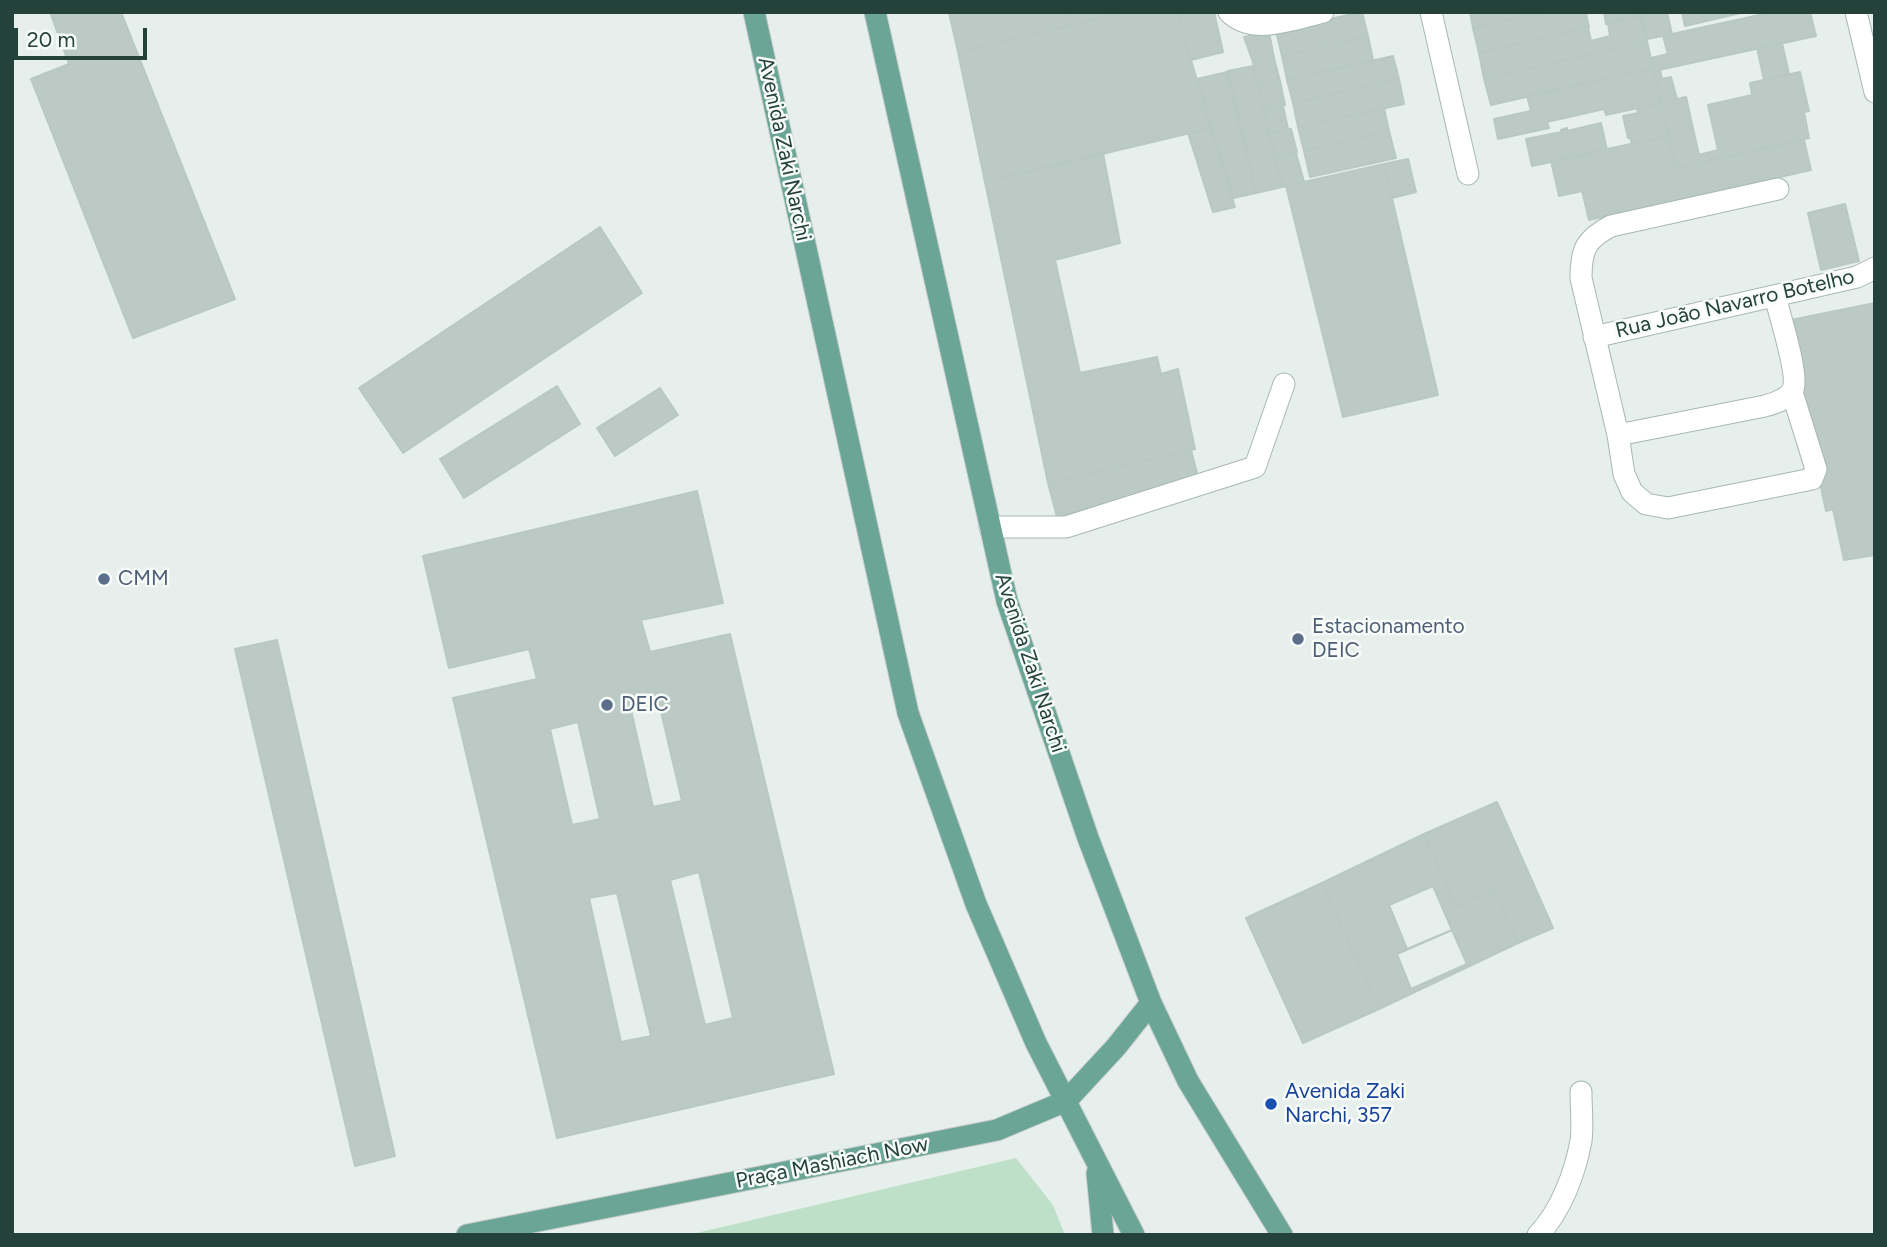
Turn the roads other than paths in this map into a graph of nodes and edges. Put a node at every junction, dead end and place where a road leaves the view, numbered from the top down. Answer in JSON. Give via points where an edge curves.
{"nodes":[{"id":1,"x":754,"y":12,"type":"edge"},
{"id":2,"x":875,"y":12,"type":"edge"},
{"id":3,"x":1229,"y":12,"type":"edge"},
{"id":4,"x":1323,"y":12,"type":"edge"},
{"id":5,"x":1431,"y":12,"type":"edge"},
{"id":6,"x":1856,"y":12,"type":"edge"},
{"id":7,"x":1875,"y":93,"type":"edge"},
{"id":8,"x":1468,"y":174,"type":"dead end"},
{"id":9,"x":1778,"y":189,"type":"dead end"},
{"id":10,"x":1875,"y":268,"type":"edge"},
{"id":11,"x":1775,"y":296,"type":"junction"},
{"id":12,"x":1594,"y":337,"type":"junction"},
{"id":13,"x":1284,"y":384,"type":"dead end"},
{"id":14,"x":1792,"y":392,"type":"junction"},
{"id":15,"x":1618,"y":435,"type":"junction"},
{"id":16,"x":990,"y":527,"type":"junction"},
{"id":17,"x":1152,"y":1003,"type":"junction"},
{"id":18,"x":1581,"y":1092,"type":"dead end"},
{"id":19,"x":1066,"y":1101,"type":"junction"},
{"id":20,"x":1095,"y":1160,"type":"junction"},
{"id":21,"x":467,"y":1235,"type":"edge"},
{"id":22,"x":1103,"y":1235,"type":"edge"},
{"id":23,"x":1134,"y":1235,"type":"edge"},
{"id":24,"x":1282,"y":1235,"type":"edge"},
{"id":25,"x":1538,"y":1235,"type":"edge"}],
"edges":[{"from":1,"to":19,"type":"main road","name":"Avenida Zaki Narchi","via":[[908,713],[976,904]]},
{"from":2,"to":16,"type":"main road","name":"Avenida Zaki Narchi"},
{"from":3,"to":4,"type":"street","via":[[1237,20],[1254,24]]},
{"from":5,"to":8,"type":"street"},
{"from":6,"to":7,"type":"street"},
{"from":9,"to":12,"type":"street","via":[[1612,226],[1597,234],[1586,245],[1581,260]]},
{"from":10,"to":11,"type":"street","name":"Rua João Navarro Botelho","via":[[1857,277]]},
{"from":11,"to":12,"type":"street","name":"Rua João Navarro Botelho"},
{"from":11,"to":14,"type":"street","via":[[1793,370]]},
{"from":12,"to":15,"type":"street"},
{"from":13,"to":16,"type":"street","via":[[1255,467],[1066,527]]},
{"from":14,"to":15,"type":"street","via":[[1765,406]]},
{"from":14,"to":15,"type":"street","via":[[1816,469],[1812,479],[1668,508],[1646,504],[1632,492],[1624,474]]},
{"from":16,"to":17,"type":"main road","name":"Avenida Zaki Narchi","via":[[1032,678]]},
{"from":17,"to":19,"type":"main road","name":"Praça Mashiach Now"},
{"from":17,"to":24,"type":"main road","name":"Avenida Zaki Narchi","via":[[1188,1081]]},
{"from":18,"to":25,"type":"street","via":[[1581,1140],[1569,1183]]},
{"from":19,"to":20,"type":"main road","name":"Avenida Zaki Narchi"},
{"from":19,"to":21,"type":"main road","name":"Praça Mashiach Now","via":[[997,1130]]},
{"from":20,"to":22,"type":"main road"},
{"from":20,"to":23,"type":"main road","name":"Avenida Zaki Narchi"}]}
